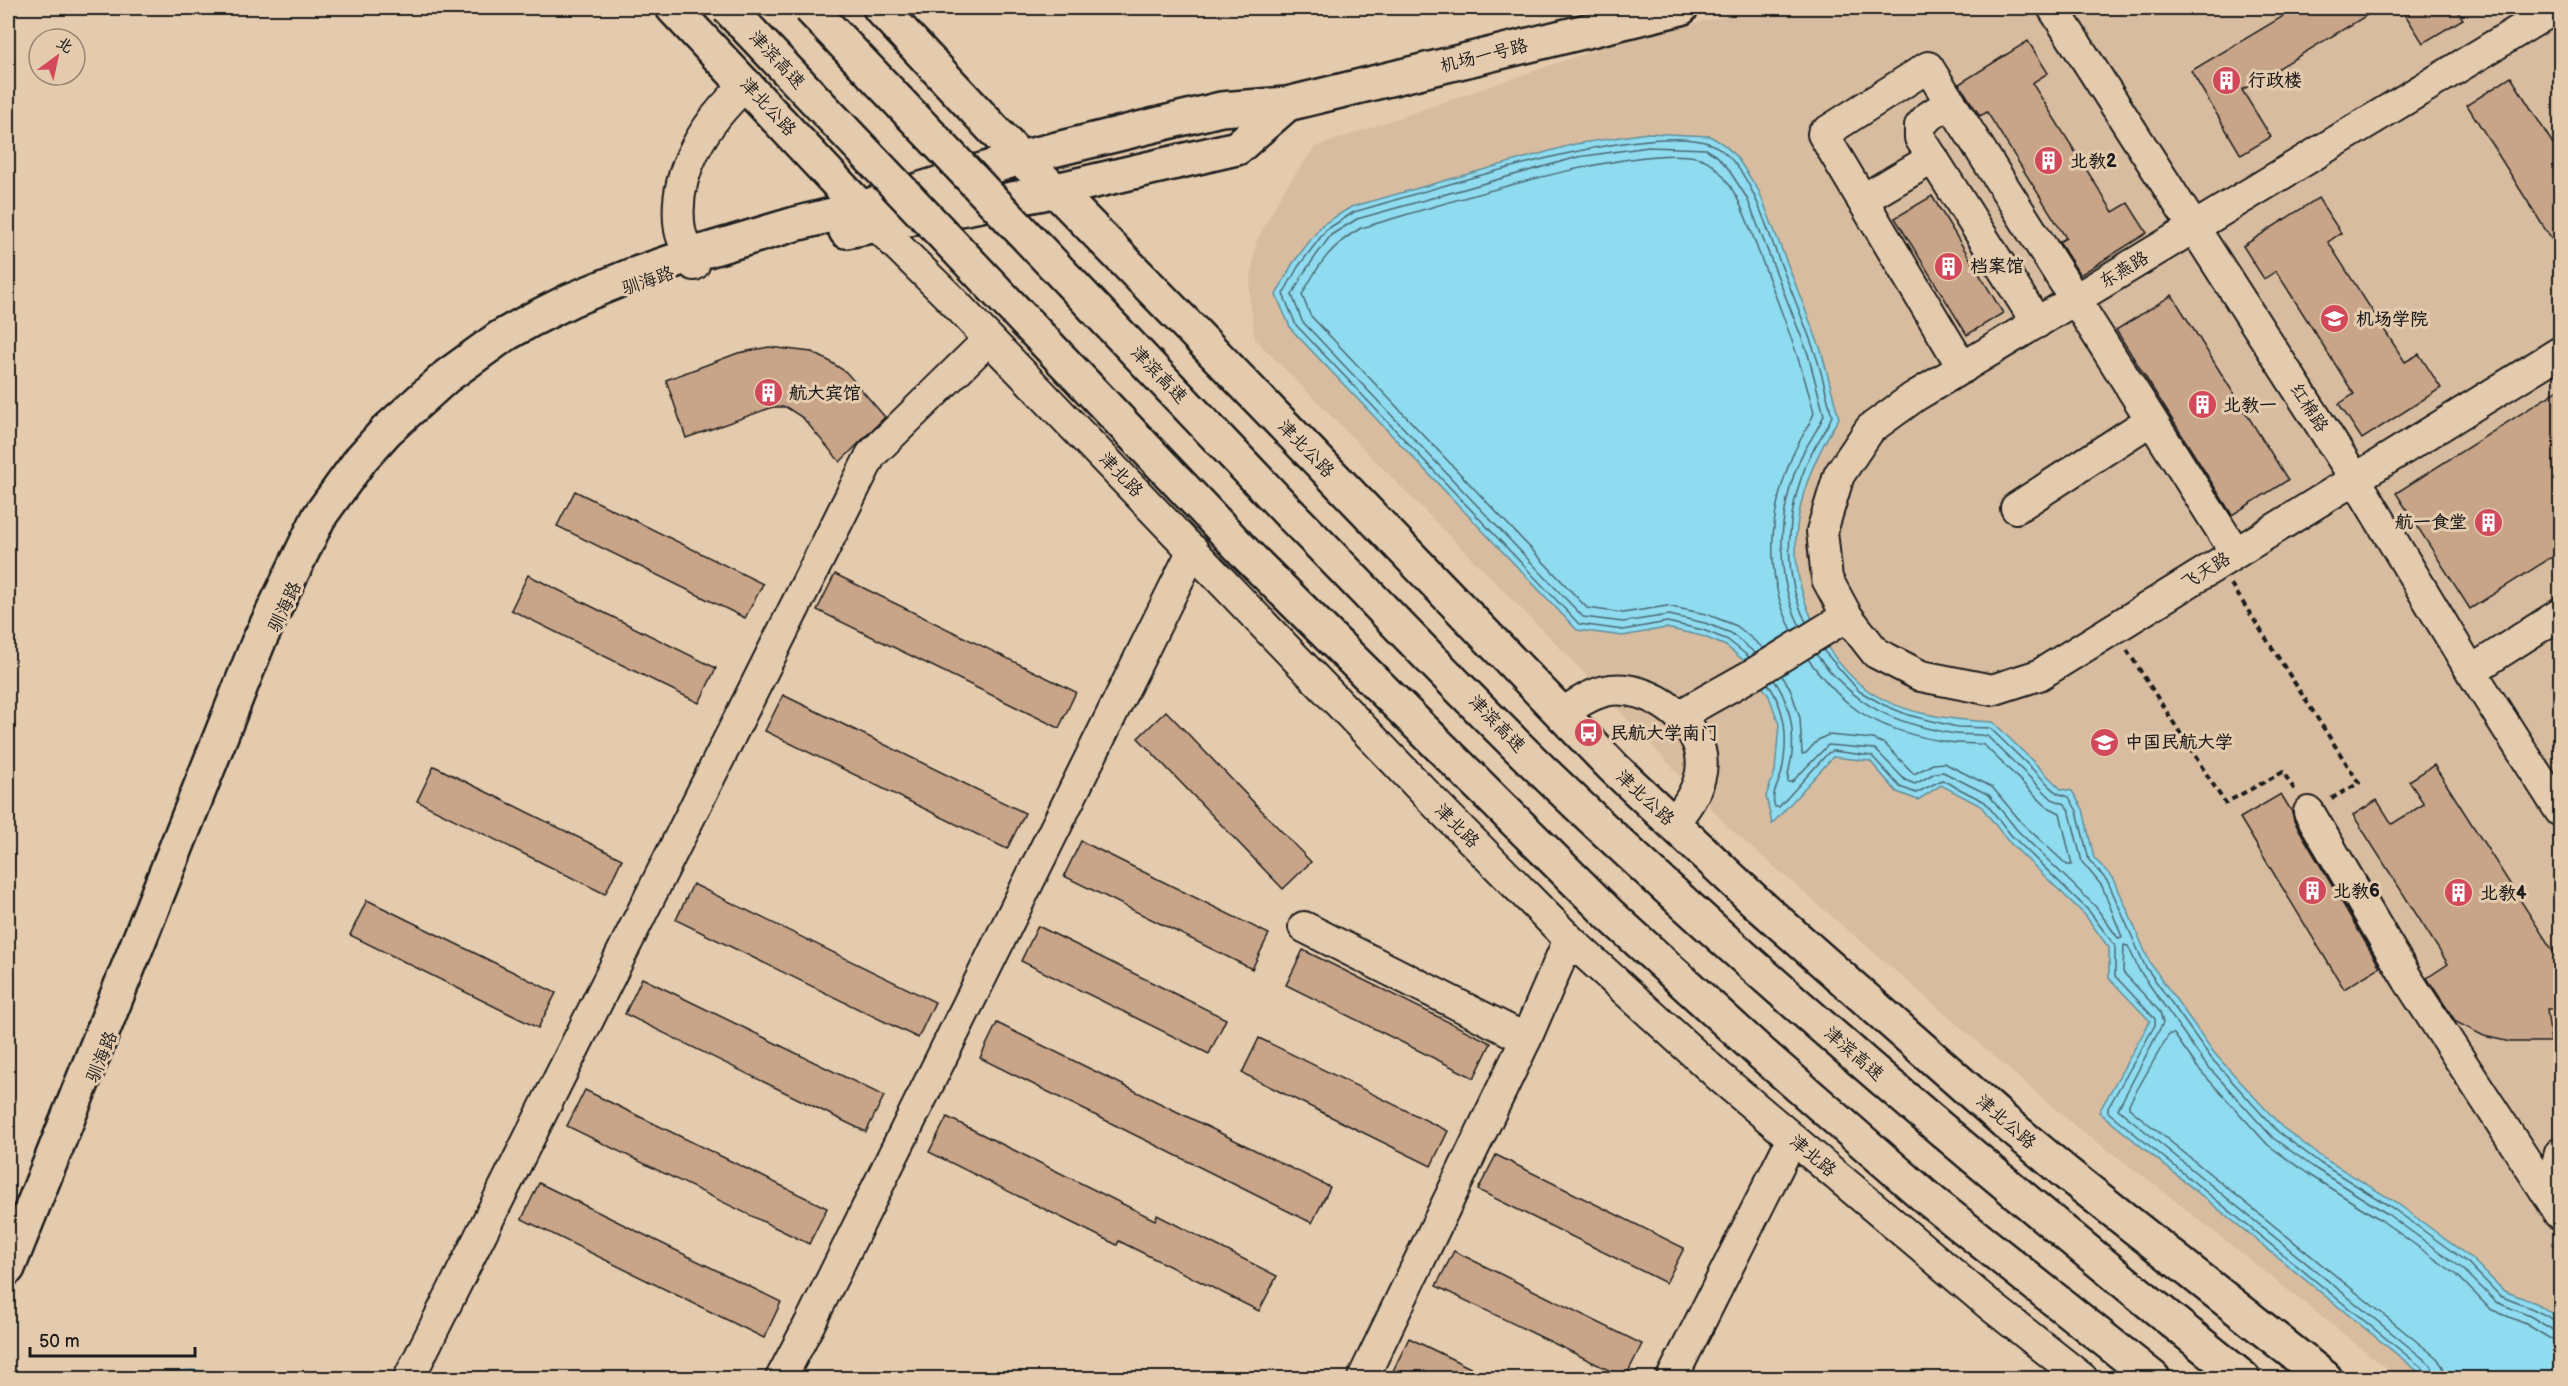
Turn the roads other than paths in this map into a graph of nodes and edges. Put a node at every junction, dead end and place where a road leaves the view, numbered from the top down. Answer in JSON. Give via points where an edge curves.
{"nodes":[{"id":1,"x":673,"y":8,"type":"edge"},
{"id":2,"x":728,"y":8,"type":"edge"},
{"id":3,"x":810,"y":8,"type":"edge"},
{"id":4,"x":880,"y":8,"type":"edge"},
{"id":5,"x":1681,"y":8,"type":"edge"},
{"id":6,"x":2053,"y":8,"type":"edge"},
{"id":7,"x":2556,"y":8,"type":"edge"},
{"id":8,"x":747,"y":84,"type":"junction"},
{"id":9,"x":1951,"y":102,"type":"junction"},
{"id":10,"x":1287,"y":104,"type":"junction"},
{"id":11,"x":1020,"y":158,"type":"junction"},
{"id":12,"x":1933,"y":158,"type":"junction"},
{"id":13,"x":1050,"y":192,"type":"junction"},
{"id":14,"x":1862,"y":200,"type":"junction"},
{"id":15,"x":869,"y":217,"type":"junction"},
{"id":16,"x":2194,"y":228,"type":"junction"},
{"id":17,"x":692,"y":260,"type":"junction"},
{"id":18,"x":2075,"y":300,"type":"junction"},
{"id":19,"x":2037,"y":323,"type":"junction"},
{"id":20,"x":990,"y":339,"type":"junction"},
{"id":21,"x":2560,"y":352,"type":"edge"},
{"id":22,"x":1963,"y":368,"type":"junction"},
{"id":23,"x":2151,"y":420,"type":"junction"},
{"id":24,"x":2356,"y":480,"type":"junction"},
{"id":25,"x":2016,"y":508,"type":"dead end"},
{"id":26,"x":1193,"y":550,"type":"junction"},
{"id":27,"x":2227,"y":558,"type":"junction"},
{"id":28,"x":2560,"y":614,"type":"edge"},
{"id":29,"x":1847,"y":616,"type":"junction"},
{"id":30,"x":2471,"y":671,"type":"junction"},
{"id":31,"x":1561,"y":715,"type":"junction"},
{"id":32,"x":1680,"y":715,"type":"junction"},
{"id":33,"x":2560,"y":811,"type":"edge"},
{"id":34,"x":2309,"y":812,"type":"road end"},
{"id":35,"x":1673,"y":824,"type":"junction"},
{"id":36,"x":1304,"y":927,"type":"dead end"},
{"id":37,"x":1569,"y":939,"type":"junction"},
{"id":38,"x":1526,"y":1039,"type":"junction"},
{"id":39,"x":1792,"y":1139,"type":"junction"},
{"id":40,"x":2560,"y":1153,"type":"edge"},
{"id":41,"x":2554,"y":1204,"type":"edge"},
{"id":42,"x":8,"y":1268,"type":"edge"},
{"id":43,"x":8,"y":1293,"type":"edge"},
{"id":44,"x":409,"y":1378,"type":"edge"},
{"id":45,"x":781,"y":1378,"type":"edge"},
{"id":46,"x":1363,"y":1378,"type":"edge"},
{"id":47,"x":1672,"y":1378,"type":"edge"},
{"id":48,"x":2082,"y":1378,"type":"edge"},
{"id":49,"x":2153,"y":1378,"type":"edge"},
{"id":50,"x":2243,"y":1378,"type":"edge"},
{"id":51,"x":2304,"y":1378,"type":"edge"},
{"id":52,"x":2325,"y":1378,"type":"edge"}],
"edges":[{"from":1,"to":8,"type":"main road","name":"津北公路"},
{"from":2,"to":49,"type":"main road","name":"津滨高速","bridge":true,"via":[[1248,556],[1610,915],[1927,1198]]},
{"from":3,"to":50,"type":"main road","name":"津滨高速","bridge":true,"via":[[1292,515],[1553,781],[1762,975],[1920,1113]]},
{"from":4,"to":11,"type":"main road","name":"津北公路"},
{"from":5,"to":10,"type":"main road","name":"机场一号路"},
{"from":6,"to":16,"type":"street","name":"红棉路"},
{"from":7,"to":16,"type":"street","name":"东燕路"},
{"from":8,"to":15,"type":"main road","name":"津北公路"},
{"from":8,"to":17,"type":"street","via":[[714,119],[687,164],[680,198],[680,232]]},
{"from":9,"to":12,"type":"street","via":[[1920,126],[1920,138]]},
{"from":9,"to":14,"type":"street","via":[[1929,67],[1823,134]]},
{"from":9,"to":18,"type":"street"},
{"from":10,"to":11,"type":"main road","name":"机场一号路","via":[[1221,109]]},
{"from":10,"to":13,"type":"main road","name":"机场一号路","via":[[1237,148]]},
{"from":11,"to":13,"type":"main road","name":"津北公路"},
{"from":11,"to":15,"type":"main road"},
{"from":12,"to":14,"type":"street"},
{"from":12,"to":19,"type":"street"},
{"from":13,"to":15,"type":"main road"},
{"from":13,"to":31,"type":"main road","name":"津北公路"},
{"from":13,"to":51,"type":"main road","name":"津北公路","via":[[1641,810],[1953,1095],[2059,1185]]},
{"from":14,"to":22,"type":"street"},
{"from":15,"to":17,"type":"main road","name":"驯海路","via":[[795,224]]},
{"from":15,"to":20,"type":"street","name":"津北路"},
{"from":16,"to":18,"type":"street","name":"东燕路"},
{"from":16,"to":24,"type":"street","name":"红棉路"},
{"from":17,"to":42,"type":"main road","name":"驯海路","via":[[630,276],[571,300],[501,337],[415,404],[373,445],[337,490],[303,546],[258,643]]},
{"from":17,"to":43,"type":"main road","name":"驯海路","via":[[546,322],[465,373],[392,440],[328,523],[269,640]]},
{"from":18,"to":19,"type":"street","name":"东燕路"},
{"from":18,"to":23,"type":"street"},
{"from":19,"to":22,"type":"street","name":"东燕路"},
{"from":20,"to":26,"type":"street","name":"津北路"},
{"from":20,"to":44,"type":"street","via":[[871,455]]},
{"from":21,"to":24,"type":"street","name":"飞天路"},
{"from":22,"to":29,"type":"street","name":"东燕路","via":[[1870,429],[1839,475],[1822,531],[1827,579]]},
{"from":23,"to":25,"type":"street"},
{"from":23,"to":27,"type":"street"},
{"from":24,"to":27,"type":"street","name":"飞天路"},
{"from":24,"to":30,"type":"street","name":"红棉路"},
{"from":26,"to":37,"type":"street","name":"津北路"},
{"from":26,"to":45,"type":"street"},
{"from":27,"to":29,"type":"street","name":"飞天路","via":[[2039,675],[1992,690],[1921,676],[1876,653]]},
{"from":28,"to":30,"type":"street"},
{"from":29,"to":32,"type":"street"},
{"from":30,"to":33,"type":"street","name":"红棉路"},
{"from":31,"to":32,"type":"street","via":[[1578,702],[1606,691],[1630,690]]},
{"from":31,"to":35,"type":"main road","name":"津北公路"},
{"from":32,"to":35,"type":"street","via":[[1699,744],[1702,770],[1684,812]]},
{"from":34,"to":41,"type":"street","via":[[2408,980]]},
{"from":35,"to":52,"type":"main road","name":"津北公路","via":[[1755,902],[2005,1122]]},
{"from":36,"to":38,"type":"street"},
{"from":37,"to":38,"type":"street"},
{"from":37,"to":39,"type":"street","name":"津北路"},
{"from":38,"to":46,"type":"street"},
{"from":39,"to":47,"type":"street"},
{"from":39,"to":48,"type":"street","name":"津北路"},
{"from":40,"to":41,"type":"street"}]}
